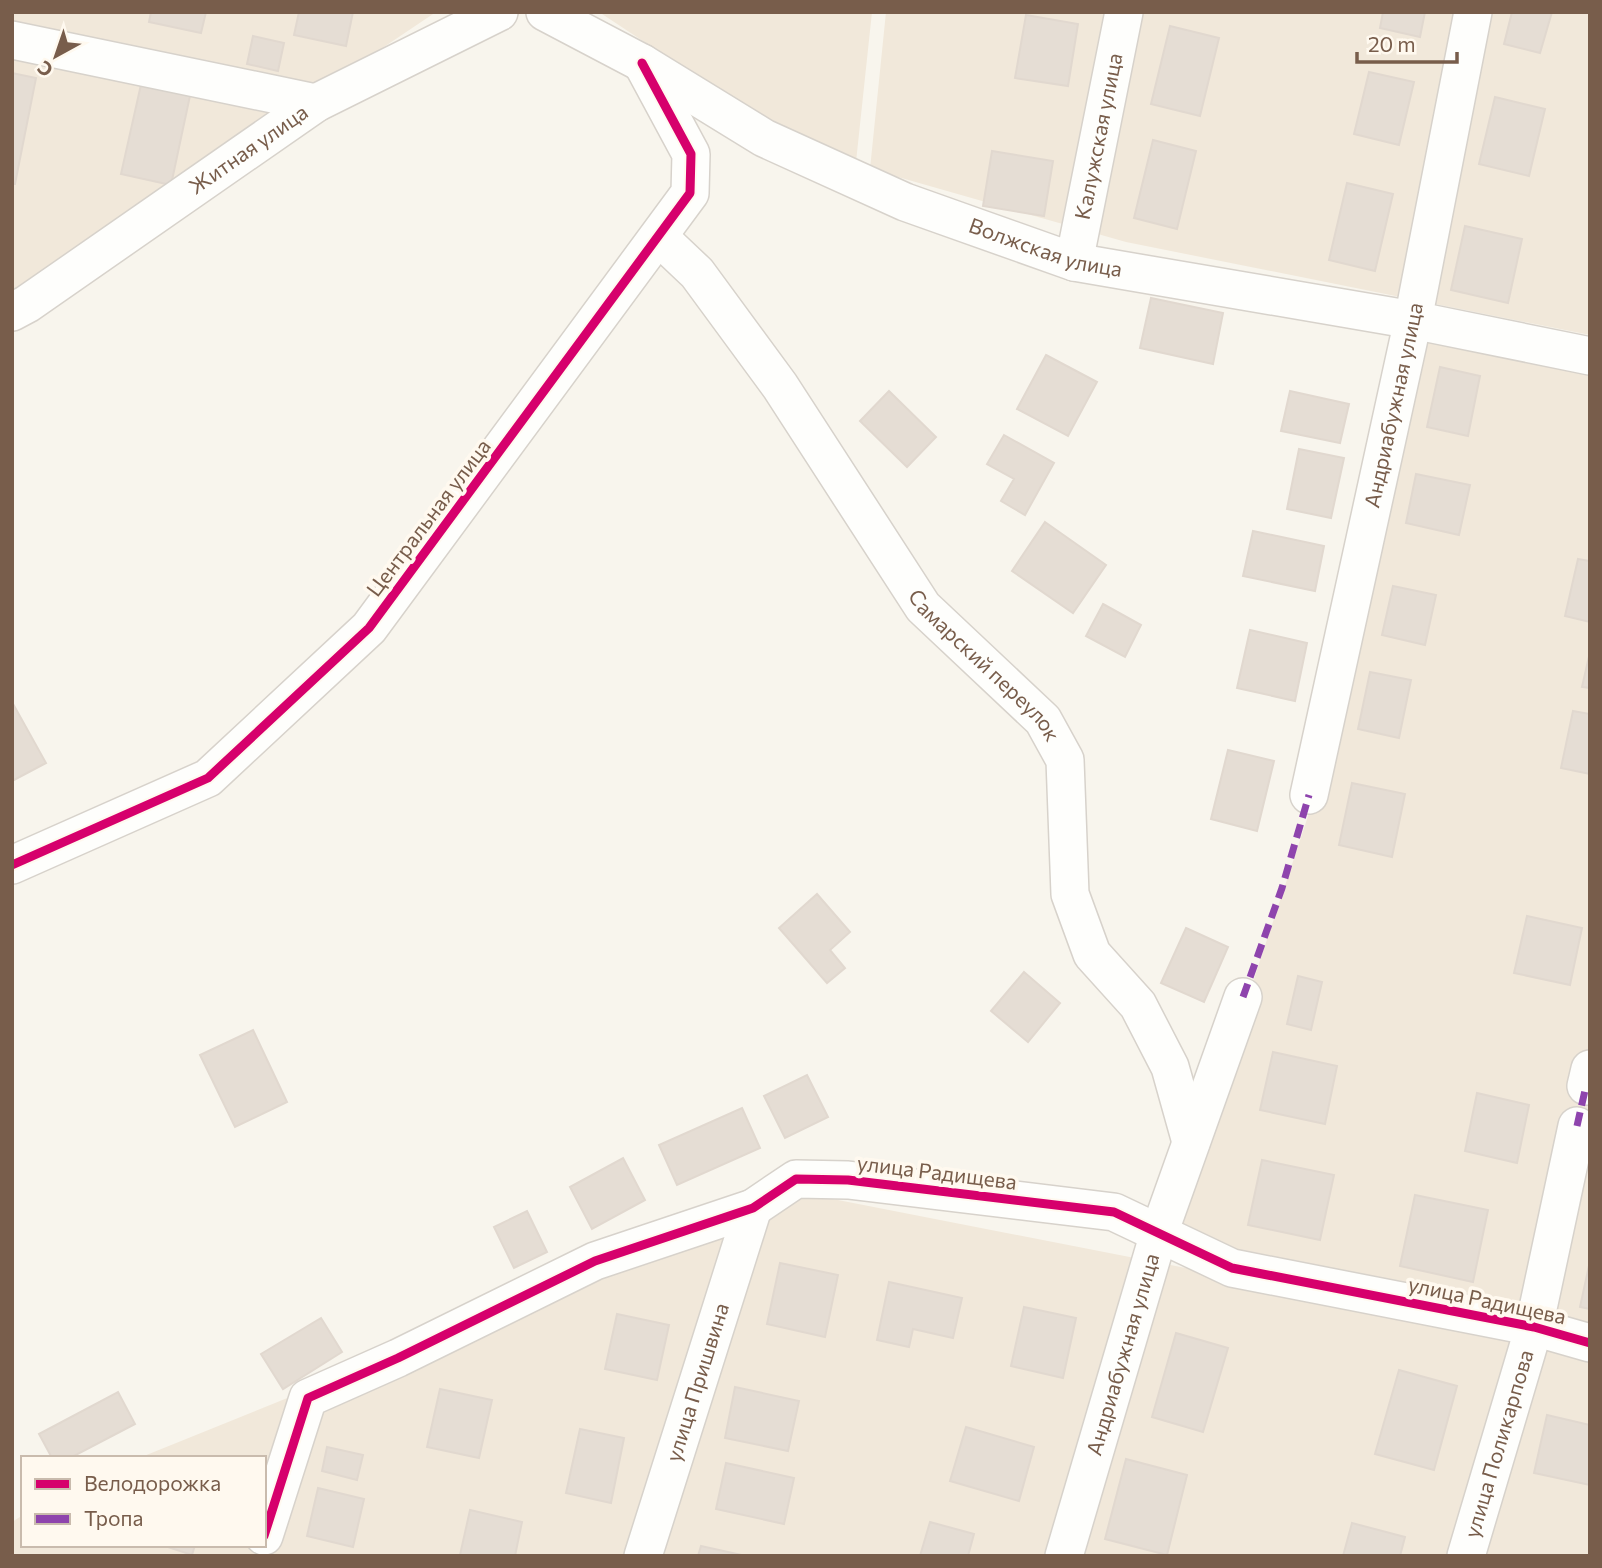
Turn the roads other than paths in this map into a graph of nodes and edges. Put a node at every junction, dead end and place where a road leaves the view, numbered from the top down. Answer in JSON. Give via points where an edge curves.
{"nodes":[{"id":1,"x":499,"y":12,"type":"edge"},
{"id":2,"x":545,"y":12,"type":"edge"},
{"id":3,"x":1124,"y":12,"type":"edge"},
{"id":4,"x":1473,"y":12,"type":"edge"},
{"id":5,"x":12,"y":40,"type":"edge"},
{"id":6,"x":642,"y":63,"type":"junction"},
{"id":7,"x":316,"y":103,"type":"junction"},
{"id":8,"x":660,"y":238,"type":"junction"},
{"id":9,"x":1074,"y":262,"type":"junction"},
{"id":10,"x":12,"y":312,"type":"edge"},
{"id":11,"x":1413,"y":320,"type":"junction"},
{"id":12,"x":1590,"y":356,"type":"edge"},
{"id":13,"x":1309,"y":795,"type":"dead end"},
{"id":14,"x":12,"y":865,"type":"edge"},
{"id":15,"x":1242,"y":997,"type":"dead end"},
{"id":16,"x":1577,"y":1126,"type":"dead end"},
{"id":17,"x":1191,"y":1142,"type":"junction"},
{"id":18,"x":753,"y":1208,"type":"junction"},
{"id":19,"x":1159,"y":1233,"type":"junction"},
{"id":20,"x":1534,"y":1327,"type":"junction"},
{"id":21,"x":1590,"y":1343,"type":"edge"},
{"id":22,"x":266,"y":1530,"type":"edge"},
{"id":23,"x":643,"y":1556,"type":"edge"},
{"id":24,"x":1064,"y":1556,"type":"edge"},
{"id":25,"x":1466,"y":1556,"type":"edge"}],
"edges":[{"from":1,"to":7,"type":"street","name":"Житная улица"},
{"from":2,"to":6,"type":"street","name":"Волжская улица"},
{"from":3,"to":9,"type":"street","name":"Калужская улица"},
{"from":4,"to":11,"type":"street","name":"Андриабужная улица"},
{"from":5,"to":7,"type":"street"},
{"from":6,"to":8,"type":"street","name":"Центральная улица","via":[[691,154],[690,193]]},
{"from":6,"to":9,"type":"street","name":"Волжская улица","via":[[764,138],[905,202]]},
{"from":7,"to":10,"type":"street","name":"Житная улица"},
{"from":8,"to":14,"type":"street","name":"Центральная улица","via":[[369,628],[208,778]]},
{"from":8,"to":17,"type":"street","name":"Самарский переулок","via":[[697,273],[780,386],[923,607],[1043,720],[1065,760],[1070,894],[1092,954],[1138,1005],[1170,1067]]},
{"from":9,"to":11,"type":"street","name":"Волжская улица"},
{"from":11,"to":12,"type":"street","name":"Волжская улица"},
{"from":11,"to":13,"type":"street","name":"Андриабужная улица"},
{"from":15,"to":17,"type":"street","name":"Андриабужная улица"},
{"from":16,"to":20,"type":"street","name":"улица Поликарпова"},
{"from":17,"to":19,"type":"street","name":"Андриабужная улица"},
{"from":18,"to":19,"type":"street","name":"улица Радищева","via":[[796,1179],[848,1180],[1114,1212]]},
{"from":18,"to":22,"type":"street","name":"улица Радищева","via":[[595,1261],[308,1398]]},
{"from":18,"to":23,"type":"street","name":"улица Пришвина"},
{"from":19,"to":20,"type":"street","name":"улица Радищева","via":[[1232,1268]]},
{"from":19,"to":24,"type":"street","name":"Андриабужная улица"},
{"from":20,"to":21,"type":"street","name":"улица Радищева"},
{"from":20,"to":25,"type":"street","name":"улица Поликарпова"}]}
